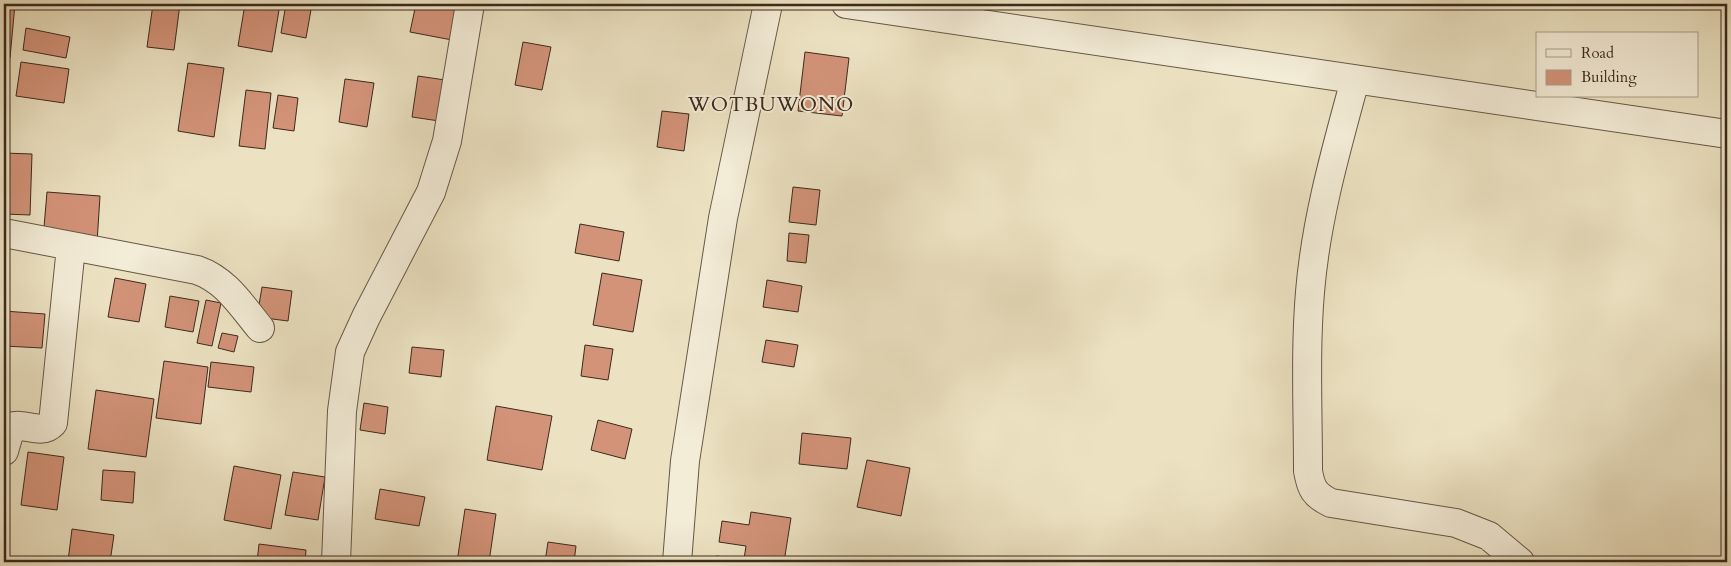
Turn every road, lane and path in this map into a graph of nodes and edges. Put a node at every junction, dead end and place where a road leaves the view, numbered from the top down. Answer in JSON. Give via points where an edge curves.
{"nodes":[{"id":1,"x":470,"y":4,"type":"edge"},
{"id":2,"x":768,"y":4,"type":"edge"},
{"id":3,"x":846,"y":4,"type":"edge"},
{"id":4,"x":1354,"y":80,"type":"junction"},
{"id":5,"x":1727,"y":134,"type":"edge"},
{"id":6,"x":4,"y":233,"type":"edge"},
{"id":7,"x":71,"y":247,"type":"junction"},
{"id":8,"x":260,"y":328,"type":"dead end"},
{"id":9,"x":4,"y":451,"type":"edge"},
{"id":10,"x":336,"y":562,"type":"edge"},
{"id":11,"x":678,"y":562,"type":"edge"},
{"id":12,"x":1520,"y":562,"type":"edge"}],
"edges":[{"from":1,"to":10,"type":"street","via":[[447,141],[431,192],[350,352],[342,411]]},
{"from":2,"to":11,"type":"street","via":[[721,227],[684,461]]},
{"from":3,"to":4,"type":"street"},
{"from":4,"to":5,"type":"street"},
{"from":4,"to":12,"type":"street","via":[[1326,191],[1310,293],[1308,471],[1311,488],[1319,498],[1331,502],[1456,523],[1489,536]]},
{"from":6,"to":7,"type":"street"},
{"from":7,"to":8,"type":"street","via":[[213,275]]},
{"from":7,"to":9,"type":"street","via":[[53,423],[38,429],[19,425],[11,427]]}]}
